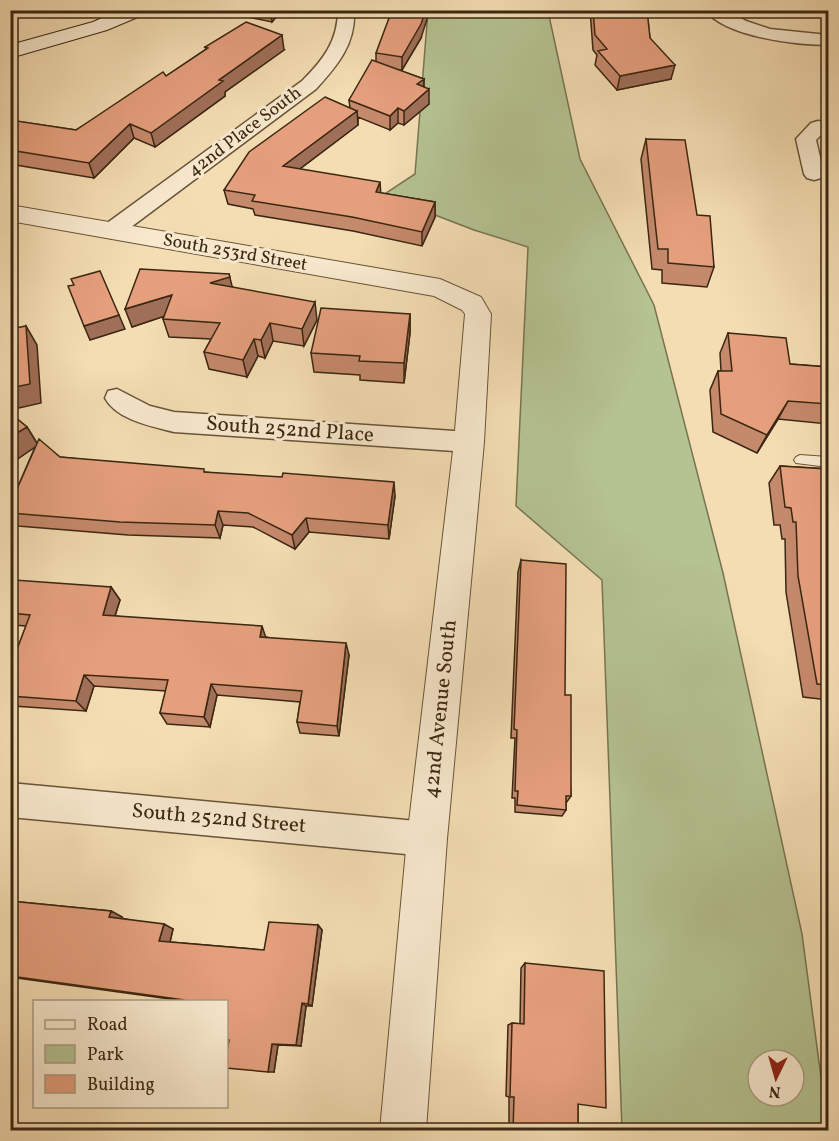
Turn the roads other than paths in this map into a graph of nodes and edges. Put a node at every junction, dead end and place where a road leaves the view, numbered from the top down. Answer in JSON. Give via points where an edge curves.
{"nodes":[{"id":1,"x":20,"y":10,"type":"edge"},
{"id":2,"x":138,"y":10,"type":"edge"},
{"id":3,"x":346,"y":10,"type":"edge"},
{"id":4,"x":713,"y":10,"type":"edge"},
{"id":5,"x":10,"y":16,"type":"edge"},
{"id":6,"x":828,"y":40,"type":"edge"},
{"id":7,"x":10,"y":52,"type":"edge"},
{"id":8,"x":828,"y":128,"type":"edge"},
{"id":9,"x":814,"y":174,"type":"dead end"},
{"id":10,"x":10,"y":213,"type":"edge"},
{"id":11,"x":111,"y":231,"type":"junction"},
{"id":12,"x":459,"y":296,"type":"joint"},
{"id":13,"x":117,"y":398,"type":"dead end"},
{"id":14,"x":469,"y":442,"type":"junction"},
{"id":15,"x":800,"y":460,"type":"dead end"},
{"id":16,"x":828,"y":462,"type":"edge"},
{"id":17,"x":10,"y":800,"type":"edge"},
{"id":18,"x":427,"y":839,"type":"junction"},
{"id":19,"x":403,"y":1131,"type":"edge"}],
"edges":[{"from":1,"to":5,"type":"street"},
{"from":2,"to":7,"type":"street","via":[[80,33]]},
{"from":3,"to":11,"type":"street","name":"42nd Place South","via":[[343,40],[309,85]]},
{"from":4,"to":6,"type":"street","via":[[729,21],[773,36]]},
{"from":8,"to":9,"type":"street","via":[[818,127],[807,139]]},
{"from":10,"to":11,"type":"street","name":"South 253rd Street"},
{"from":11,"to":12,"type":"street","name":"South 253rd Street","via":[[440,288]]},
{"from":12,"to":14,"type":"street","name":"42nd Avenue South","via":[[472,304],[478,314]]},
{"from":13,"to":14,"type":"street","name":"South 252nd Place","via":[[143,414],[174,422]]},
{"from":14,"to":18,"type":"street","name":"42nd Avenue South"},
{"from":15,"to":16,"type":"lane"},
{"from":17,"to":18,"type":"street","name":"South 252nd Street"},
{"from":18,"to":19,"type":"street","name":"42nd Avenue South"}]}
